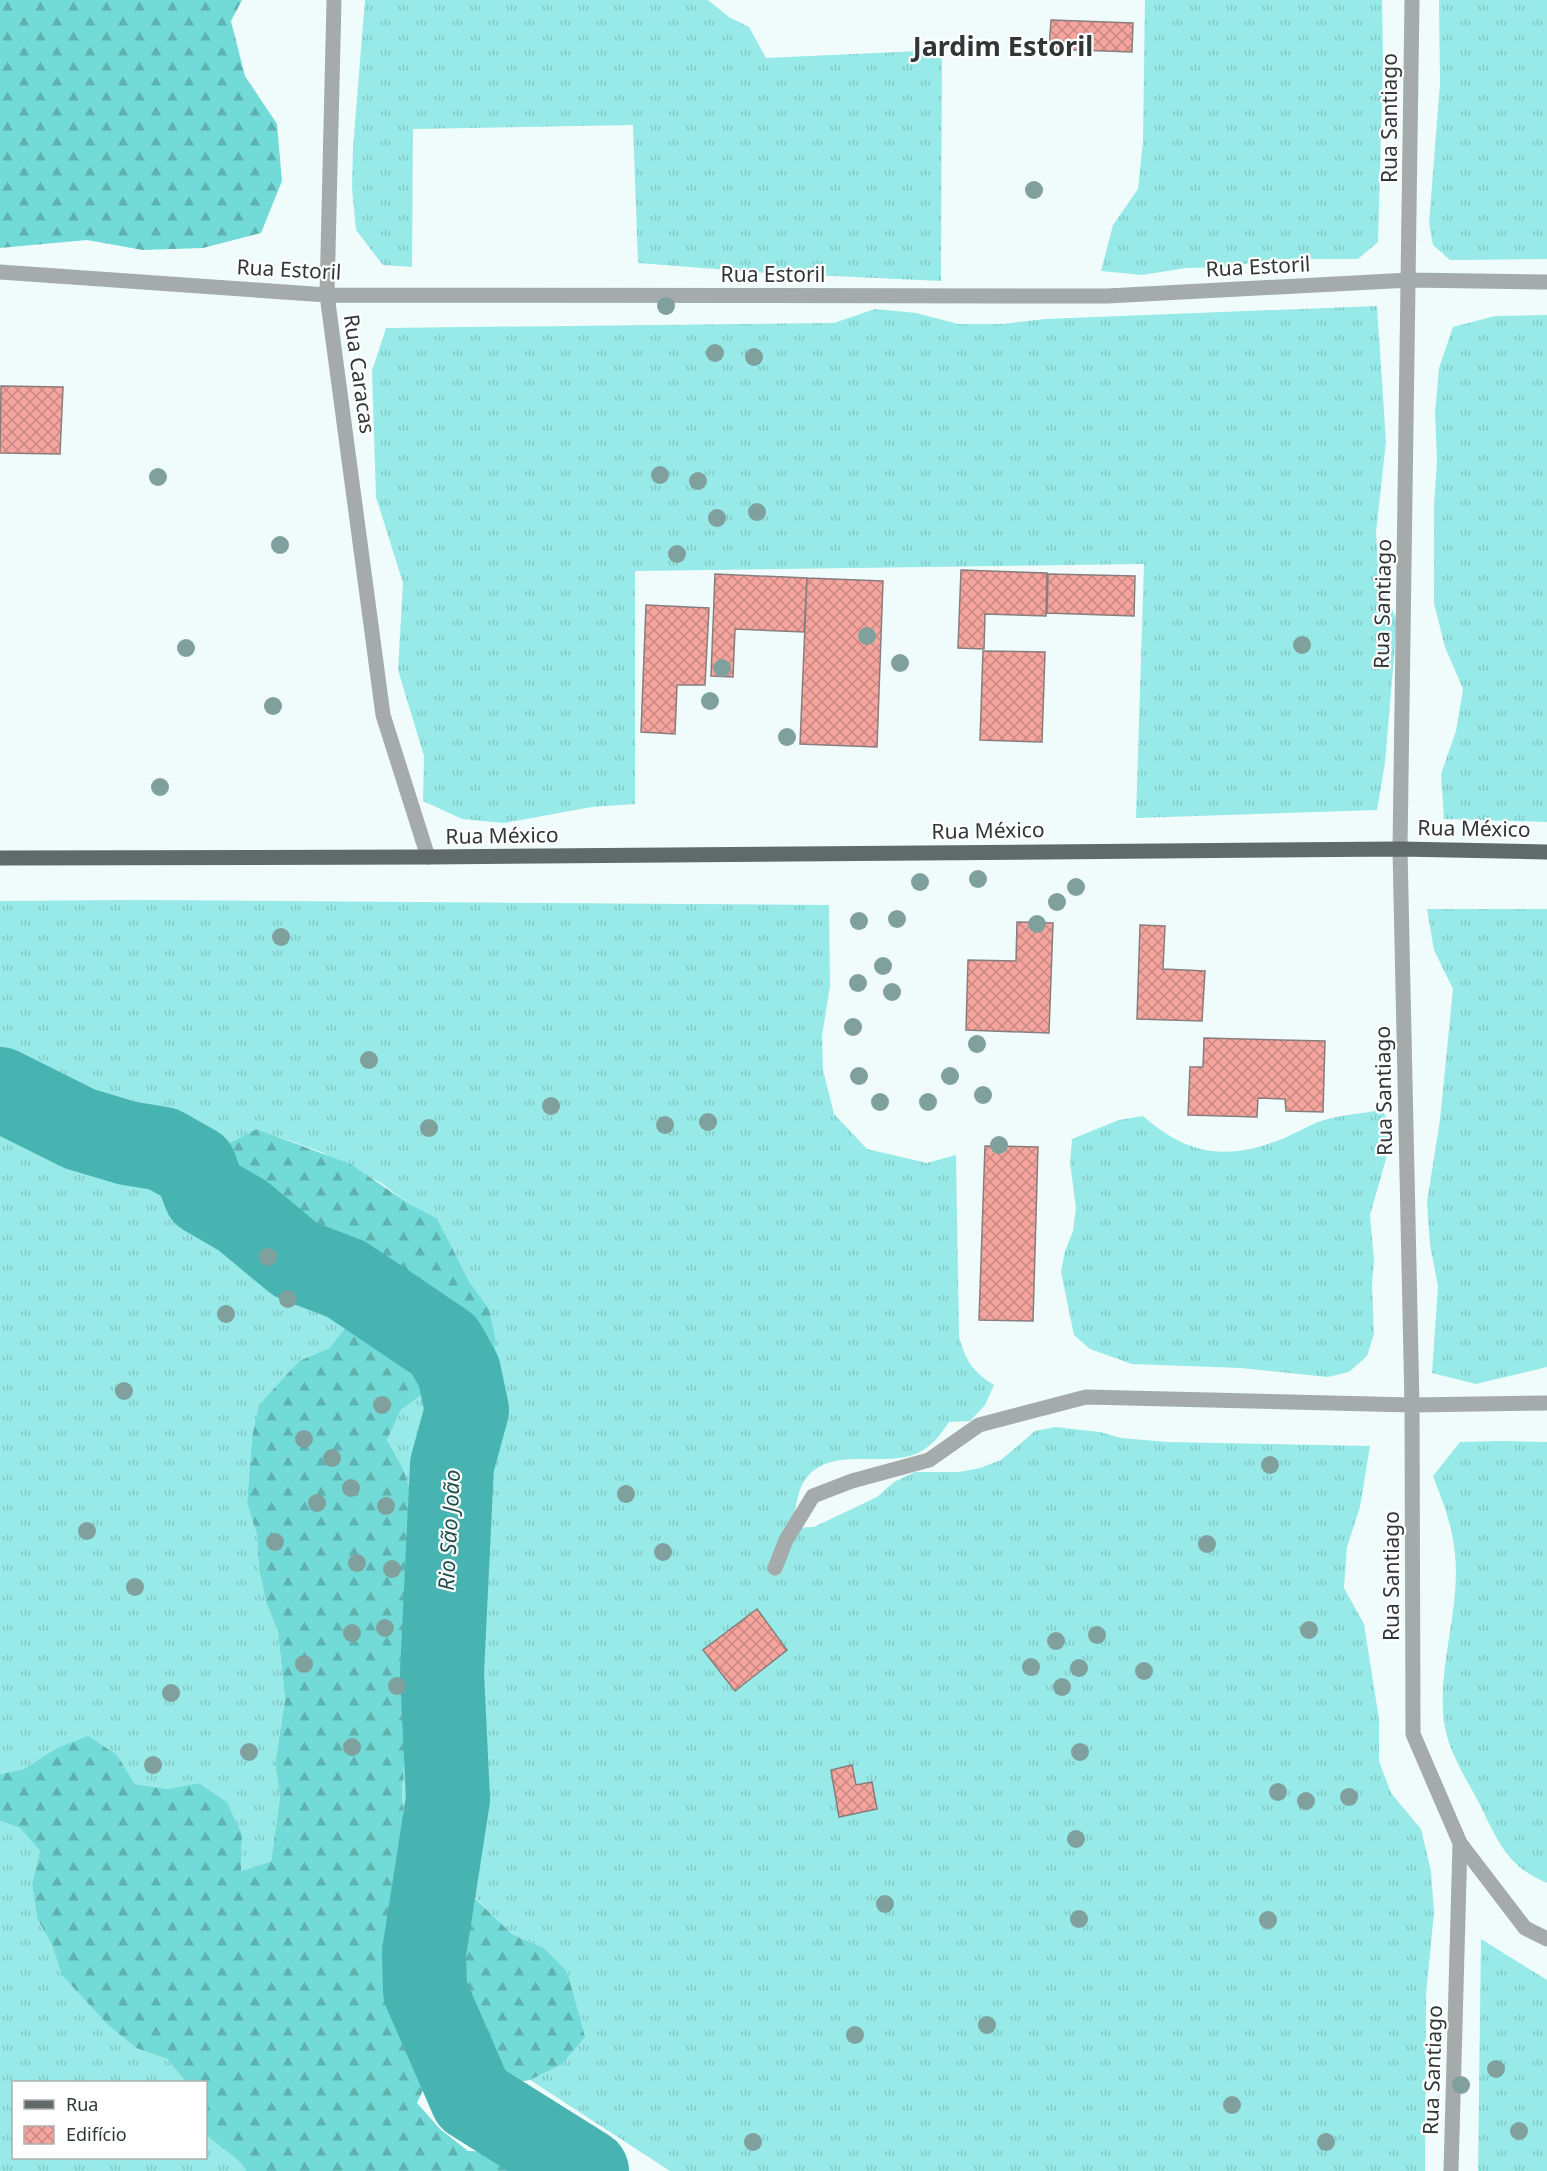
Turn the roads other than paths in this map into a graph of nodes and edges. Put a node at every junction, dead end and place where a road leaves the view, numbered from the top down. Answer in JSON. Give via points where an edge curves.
{"nodes":[{"id":1,"x":334,"y":0,"type":"edge"},
{"id":2,"x":1412,"y":0,"type":"edge"},
{"id":3,"x":0,"y":272,"type":"edge"},
{"id":4,"x":1410,"y":280,"type":"junction"},
{"id":5,"x":1547,"y":282,"type":"edge"},
{"id":6,"x":327,"y":295,"type":"junction"},
{"id":7,"x":382,"y":715,"type":"joint"},
{"id":8,"x":1400,"y":849,"type":"junction"},
{"id":9,"x":1547,"y":852,"type":"edge"},
{"id":10,"x":428,"y":857,"type":"junction"},
{"id":11,"x":0,"y":858,"type":"edge"},
{"id":12,"x":1547,"y":1403,"type":"edge"},
{"id":13,"x":1412,"y":1405,"type":"junction"},
{"id":14,"x":775,"y":1568,"type":"dead end"},
{"id":15,"x":1460,"y":1843,"type":"junction"},
{"id":16,"x":1547,"y":1939,"type":"edge"},
{"id":17,"x":1451,"y":2171,"type":"edge"}],
"edges":[{"from":1,"to":6,"type":"street","name":"Rua Caracas"},
{"from":2,"to":4,"type":"street","name":"Rua Santiago"},
{"from":3,"to":6,"type":"street","name":"Rua Estoril"},
{"from":4,"to":5,"type":"street","name":"Rua Estoril"},
{"from":4,"to":6,"type":"street","name":"Rua Estoril","via":[[1107,296]]},
{"from":4,"to":8,"type":"street","name":"Rua Santiago"},
{"from":6,"to":7,"type":"street","name":"Rua Caracas"},
{"from":7,"to":10,"type":"street","name":"Rua México"},
{"from":8,"to":9,"type":"main road","name":"Rua México"},
{"from":8,"to":10,"type":"main road","name":"Rua México"},
{"from":8,"to":13,"type":"street","name":"Rua Santiago"},
{"from":10,"to":11,"type":"main road","name":"Rua México"},
{"from":12,"to":13,"type":"street"},
{"from":13,"to":14,"type":"street","via":[[1086,1397],[979,1425],[929,1460],[813,1496],[786,1540]]},
{"from":13,"to":15,"type":"street","name":"Rua Santiago","via":[[1413,1734]]},
{"from":15,"to":16,"type":"street","via":[[1525,1928]]},
{"from":15,"to":17,"type":"street","name":"Rua Santiago"}]}
